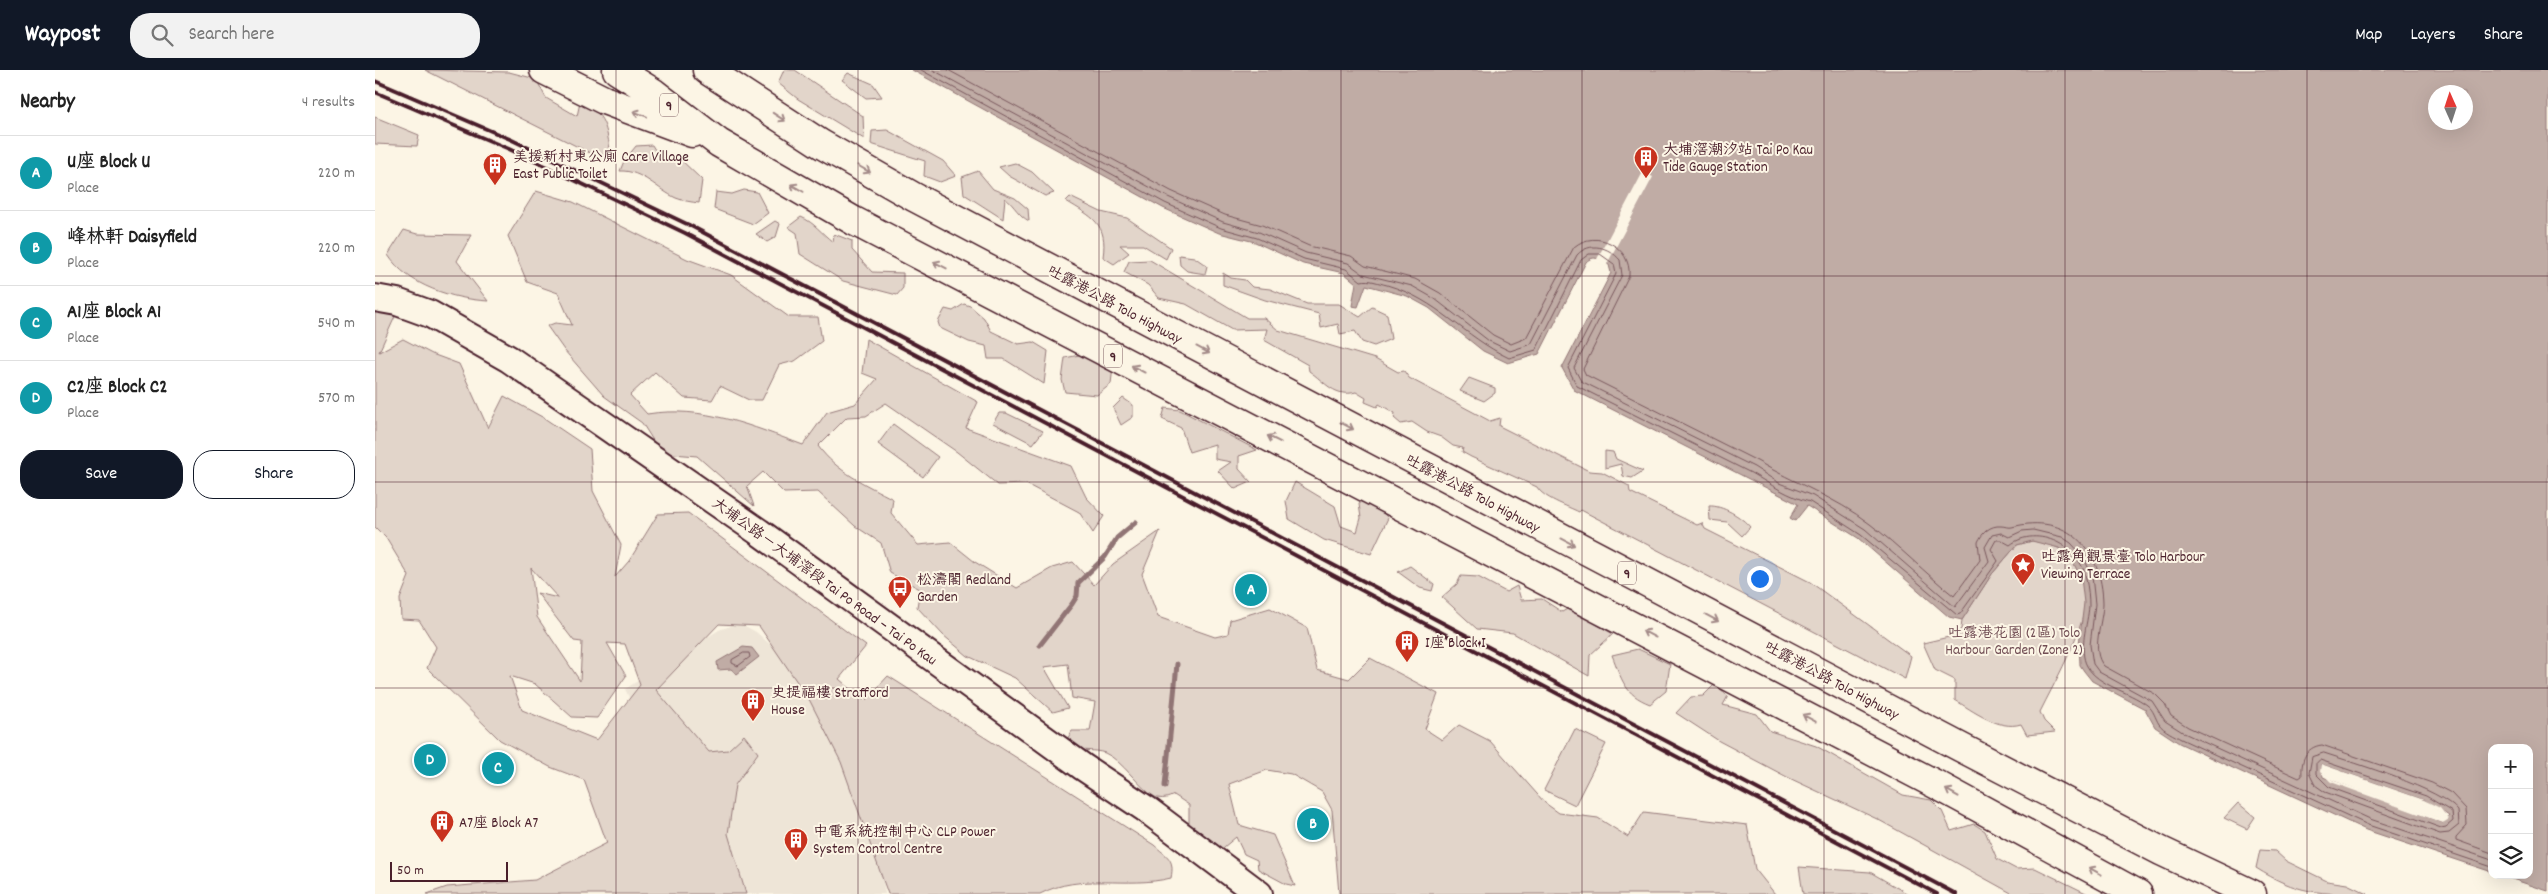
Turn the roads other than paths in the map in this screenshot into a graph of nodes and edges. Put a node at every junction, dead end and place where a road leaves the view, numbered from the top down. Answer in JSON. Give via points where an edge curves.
{"nodes":[{"id":1,"x":544,"y":70,"type":"edge"},
{"id":2,"x":617,"y":70,"type":"edge"},
{"id":3,"x":707,"y":70,"type":"edge"},
{"id":4,"x":719,"y":143,"type":"junction"},
{"id":5,"x":375,"y":298,"type":"edge"},
{"id":6,"x":1259,"y":894,"type":"edge"},
{"id":7,"x":2138,"y":894,"type":"edge"},
{"id":8,"x":2252,"y":894,"type":"edge"}],
"edges":[{"from":4,"to":1,"type":"highway","one_way":true,"via":[[604,100]]},
{"from":2,"to":4,"type":"highway","number":"9","via":[[654,93]]},
{"from":3,"to":8,"type":"highway","name":"吐露港公路 Tolo Highway","number":"9","one_way":true,"via":[[821,144],[914,197],[1960,747],[2161,851]]},
{"from":7,"to":4,"type":"highway","number":"9","one_way":true,"via":[[1922,777],[854,221]]},
{"from":5,"to":6,"type":"main road","name":"大埔公路－大埔滘段 Tai Po Road – Tai Po Kau","via":[[430,314],[509,359],[759,532],[1083,768],[1146,809]]}]}
